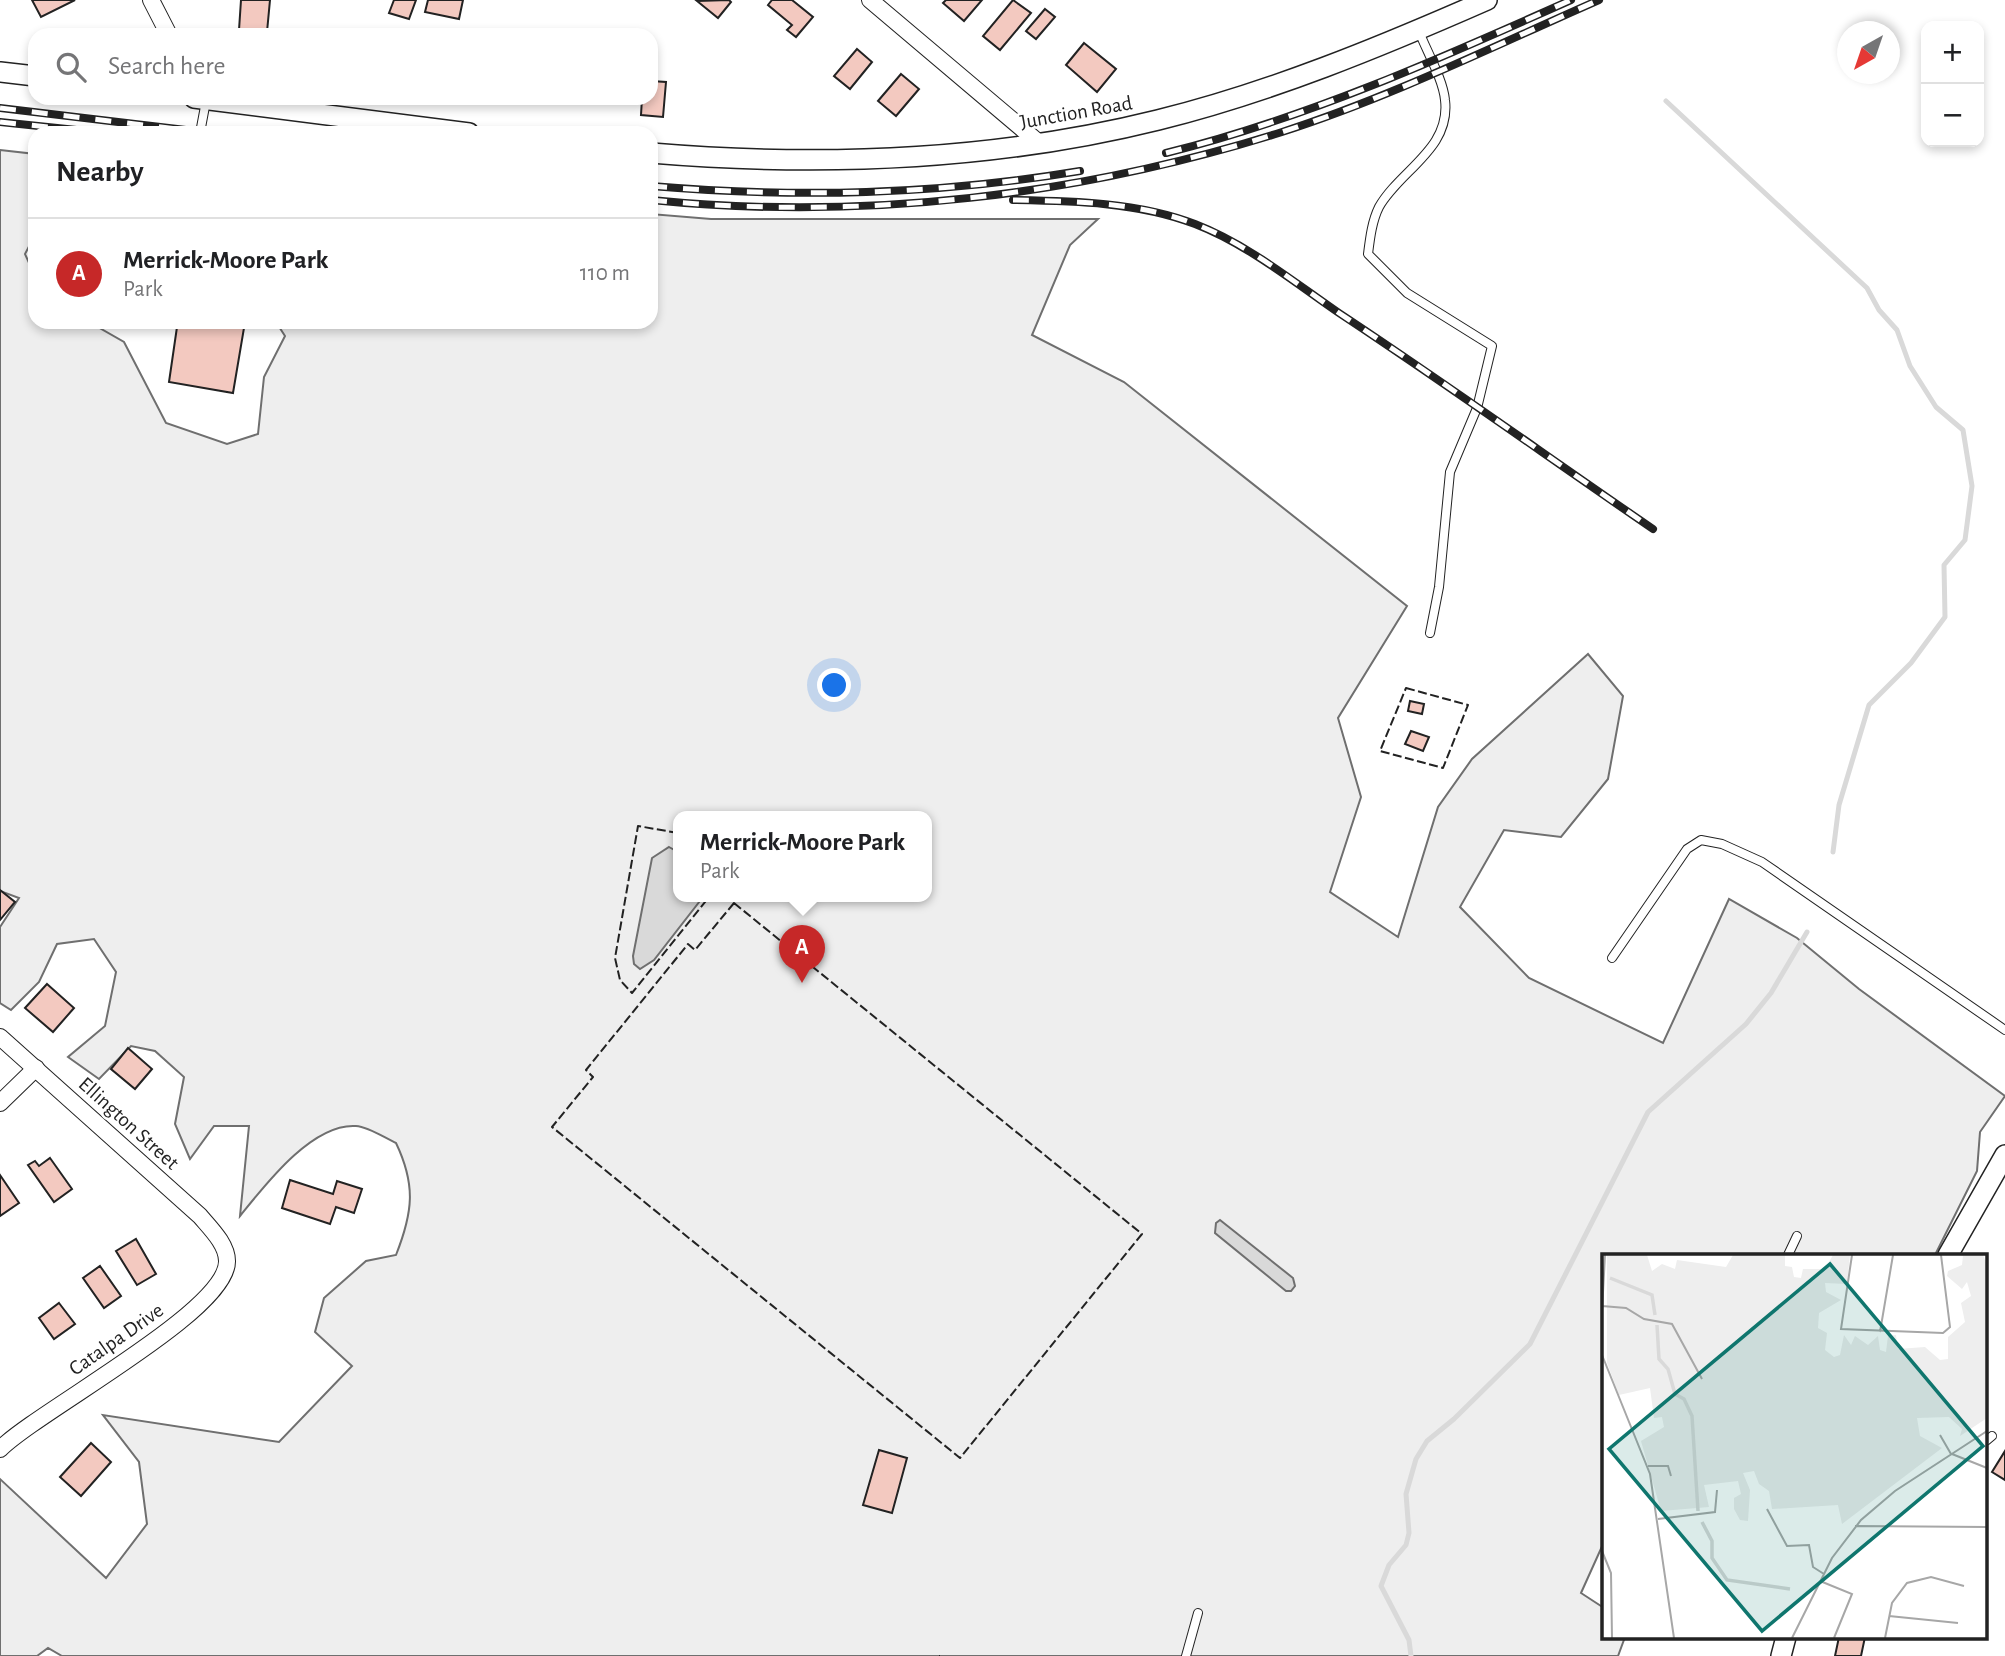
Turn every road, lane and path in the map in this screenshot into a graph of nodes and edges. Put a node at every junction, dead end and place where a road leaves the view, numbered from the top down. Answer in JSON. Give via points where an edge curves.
{"nodes":[{"id":1,"x":151,"y":0,"type":"edge"},
{"id":2,"x":870,"y":0,"type":"edge"},
{"id":3,"x":1474,"y":3,"type":"edge"},
{"id":4,"x":165,"y":28,"type":"edge"},
{"id":5,"x":1418,"y":29,"type":"junction"},
{"id":6,"x":0,"y":72,"type":"edge"},
{"id":7,"x":28,"y":75,"type":"edge"},
{"id":8,"x":199,"y":105,"type":"edge"},
{"id":9,"x":246,"y":105,"type":"edge"},
{"id":10,"x":200,"y":126,"type":"edge"},
{"id":11,"x":413,"y":126,"type":"edge"},
{"id":12,"x":1038,"y":142,"type":"junction"},
{"id":13,"x":658,"y":154,"type":"edge"},
{"id":14,"x":1430,"y":633,"type":"dead end"},
{"id":15,"x":1612,"y":958,"type":"dead end"},
{"id":16,"x":2005,"y":1030,"type":"edge"},
{"id":17,"x":0,"y":1037,"type":"edge"},
{"id":18,"x":36,"y":1068,"type":"junction"},
{"id":19,"x":0,"y":1103,"type":"edge"},
{"id":20,"x":2005,"y":1155,"type":"edge"},
{"id":21,"x":1797,"y":1236,"type":"dead end"},
{"id":22,"x":222,"y":1245,"type":"joint"},
{"id":23,"x":1788,"y":1254,"type":"edge"},
{"id":24,"x":1949,"y":1254,"type":"edge"},
{"id":25,"x":0,"y":1449,"type":"edge"},
{"id":26,"x":1198,"y":1613,"type":"dead end"},
{"id":27,"x":1786,"y":1638,"type":"edge"},
{"id":28,"x":1186,"y":1656,"type":"edge"},
{"id":29,"x":1780,"y":1656,"type":"edge"}],
"edges":[{"from":1,"to":4,"type":"street"},
{"from":2,"to":12,"type":"street"},
{"from":3,"to":5,"type":"street","name":"Junction Road"},
{"from":5,"to":12,"type":"street","name":"Junction Road","via":[[1243,96],[1157,120]]},
{"from":5,"to":14,"type":"lane","via":[[1443,88],[1444,118],[1430,150],[1378,209],[1368,254],[1407,293],[1492,346],[1477,408],[1450,472]]},
{"from":6,"to":7,"type":"street"},
{"from":8,"to":10,"type":"lane"},
{"from":9,"to":11,"type":"street"},
{"from":12,"to":13,"type":"street","name":"Junction Road","via":[[862,161]]},
{"from":15,"to":16,"type":"lane","via":[[1686,849],[1701,841],[1722,844],[1762,862],[1839,912]]},
{"from":17,"to":18,"type":"street","name":"Ellington Street"},
{"from":18,"to":19,"type":"street"},
{"from":18,"to":22,"type":"street","name":"Ellington Street","via":[[200,1216]]},
{"from":20,"to":24,"type":"street"},
{"from":21,"to":23,"type":"lane"},
{"from":22,"to":25,"type":"street","name":"Catalpa Drive","via":[[228,1259],[225,1276],[216,1289],[137,1353],[54,1406]]},
{"from":26,"to":28,"type":"lane"},
{"from":27,"to":29,"type":"street"}]}
